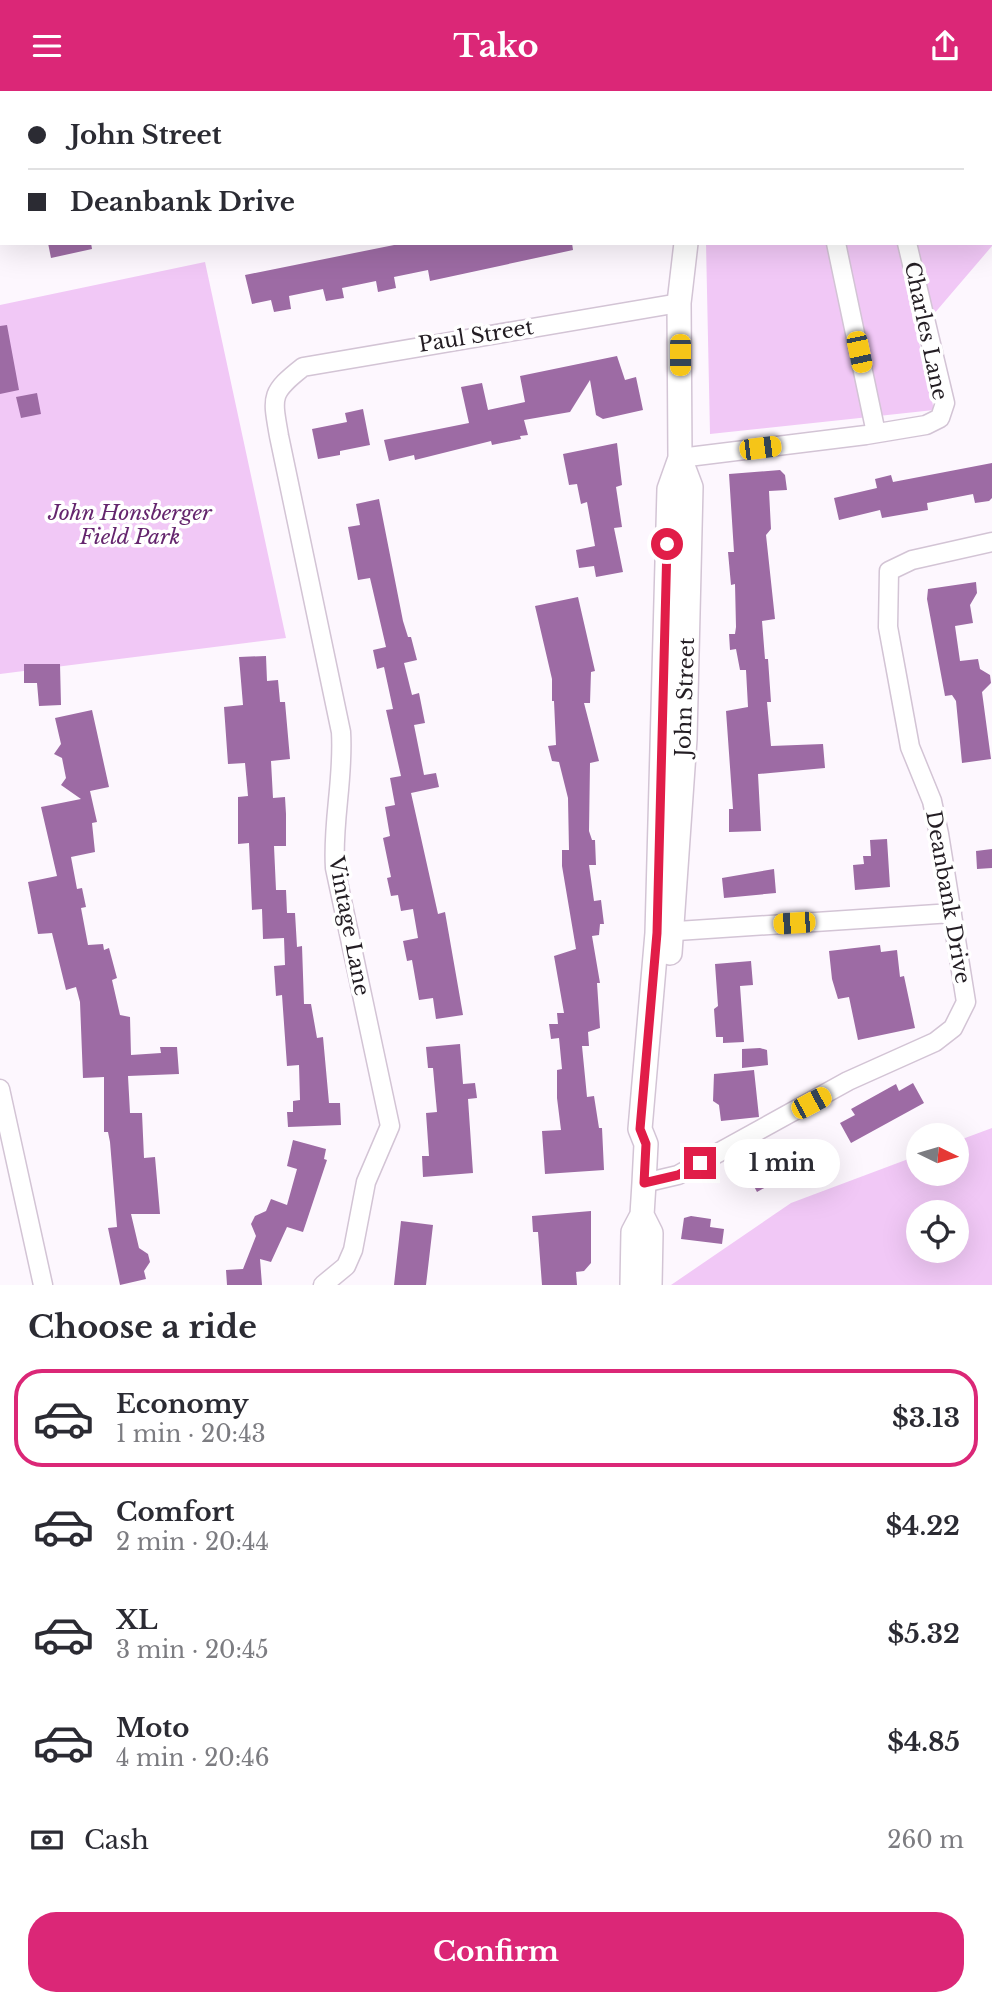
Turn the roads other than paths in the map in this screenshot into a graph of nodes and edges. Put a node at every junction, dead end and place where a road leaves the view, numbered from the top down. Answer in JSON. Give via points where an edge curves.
{"nodes":[{"id":1,"x":671,"y":245,"type":"edge"},
{"id":2,"x":686,"y":245,"type":"edge"},
{"id":3,"x":836,"y":245,"type":"edge"},
{"id":4,"x":907,"y":245,"type":"edge"},
{"id":5,"x":679,"y":303,"type":"junction"},
{"id":6,"x":279,"y":385,"type":"joint"},
{"id":7,"x":876,"y":433,"type":"junction"},
{"id":8,"x":680,"y":459,"type":"junction"},
{"id":9,"x":992,"y":543,"type":"edge"},
{"id":10,"x":952,"y":913,"type":"junction"},
{"id":11,"x":665,"y":932,"type":"junction"},
{"id":12,"x":0,"y":1089,"type":"edge"},
{"id":13,"x":644,"y":1183,"type":"junction"},
{"id":14,"x":642,"y":1215,"type":"junction"},
{"id":15,"x":43,"y":1285,"type":"edge"},
{"id":16,"x":323,"y":1285,"type":"edge"},
{"id":17,"x":632,"y":1285,"type":"edge"},
{"id":18,"x":650,"y":1285,"type":"edge"}],
"edges":[{"from":1,"to":5,"type":"main road","name":"John Street"},
{"from":2,"to":5,"type":"main road","name":"John Street"},
{"from":3,"to":7,"type":"street"},
{"from":4,"to":7,"type":"street","name":"Charles Lane","via":[[945,403],[940,418],[926,425]]},
{"from":5,"to":6,"type":"street","name":"Paul Street","via":[[328,361],[303,367]]},
{"from":5,"to":8,"type":"main road","name":"John Street"},
{"from":6,"to":16,"type":"street","name":"Vintage Lane","via":[[274,409],[341,732],[343,767],[333,836],[335,868],[390,1126],[366,1182],[353,1250],[346,1266]]},
{"from":7,"to":8,"type":"street"},
{"from":8,"to":11,"type":"main road","name":"John Street","via":[[669,489]]},
{"from":9,"to":10,"type":"street","name":"Deanbank Drive","via":[[912,560],[889,571],[888,627],[910,747],[932,801]]},
{"from":10,"to":11,"type":"street"},
{"from":10,"to":13,"type":"street","name":"Deanbank Drive","via":[[966,1002],[953,1028],[935,1042],[848,1081],[678,1175]]},
{"from":11,"to":13,"type":"main road","name":"John Street","via":[[640,1129],[646,1144]]},
{"from":12,"to":15,"type":"street"},
{"from":13,"to":14,"type":"main road","name":"John Street"},
{"from":14,"to":17,"type":"main road","name":"John Street","via":[[633,1232]]},
{"from":14,"to":18,"type":"main road","name":"John Street","via":[[651,1233]]}]}
